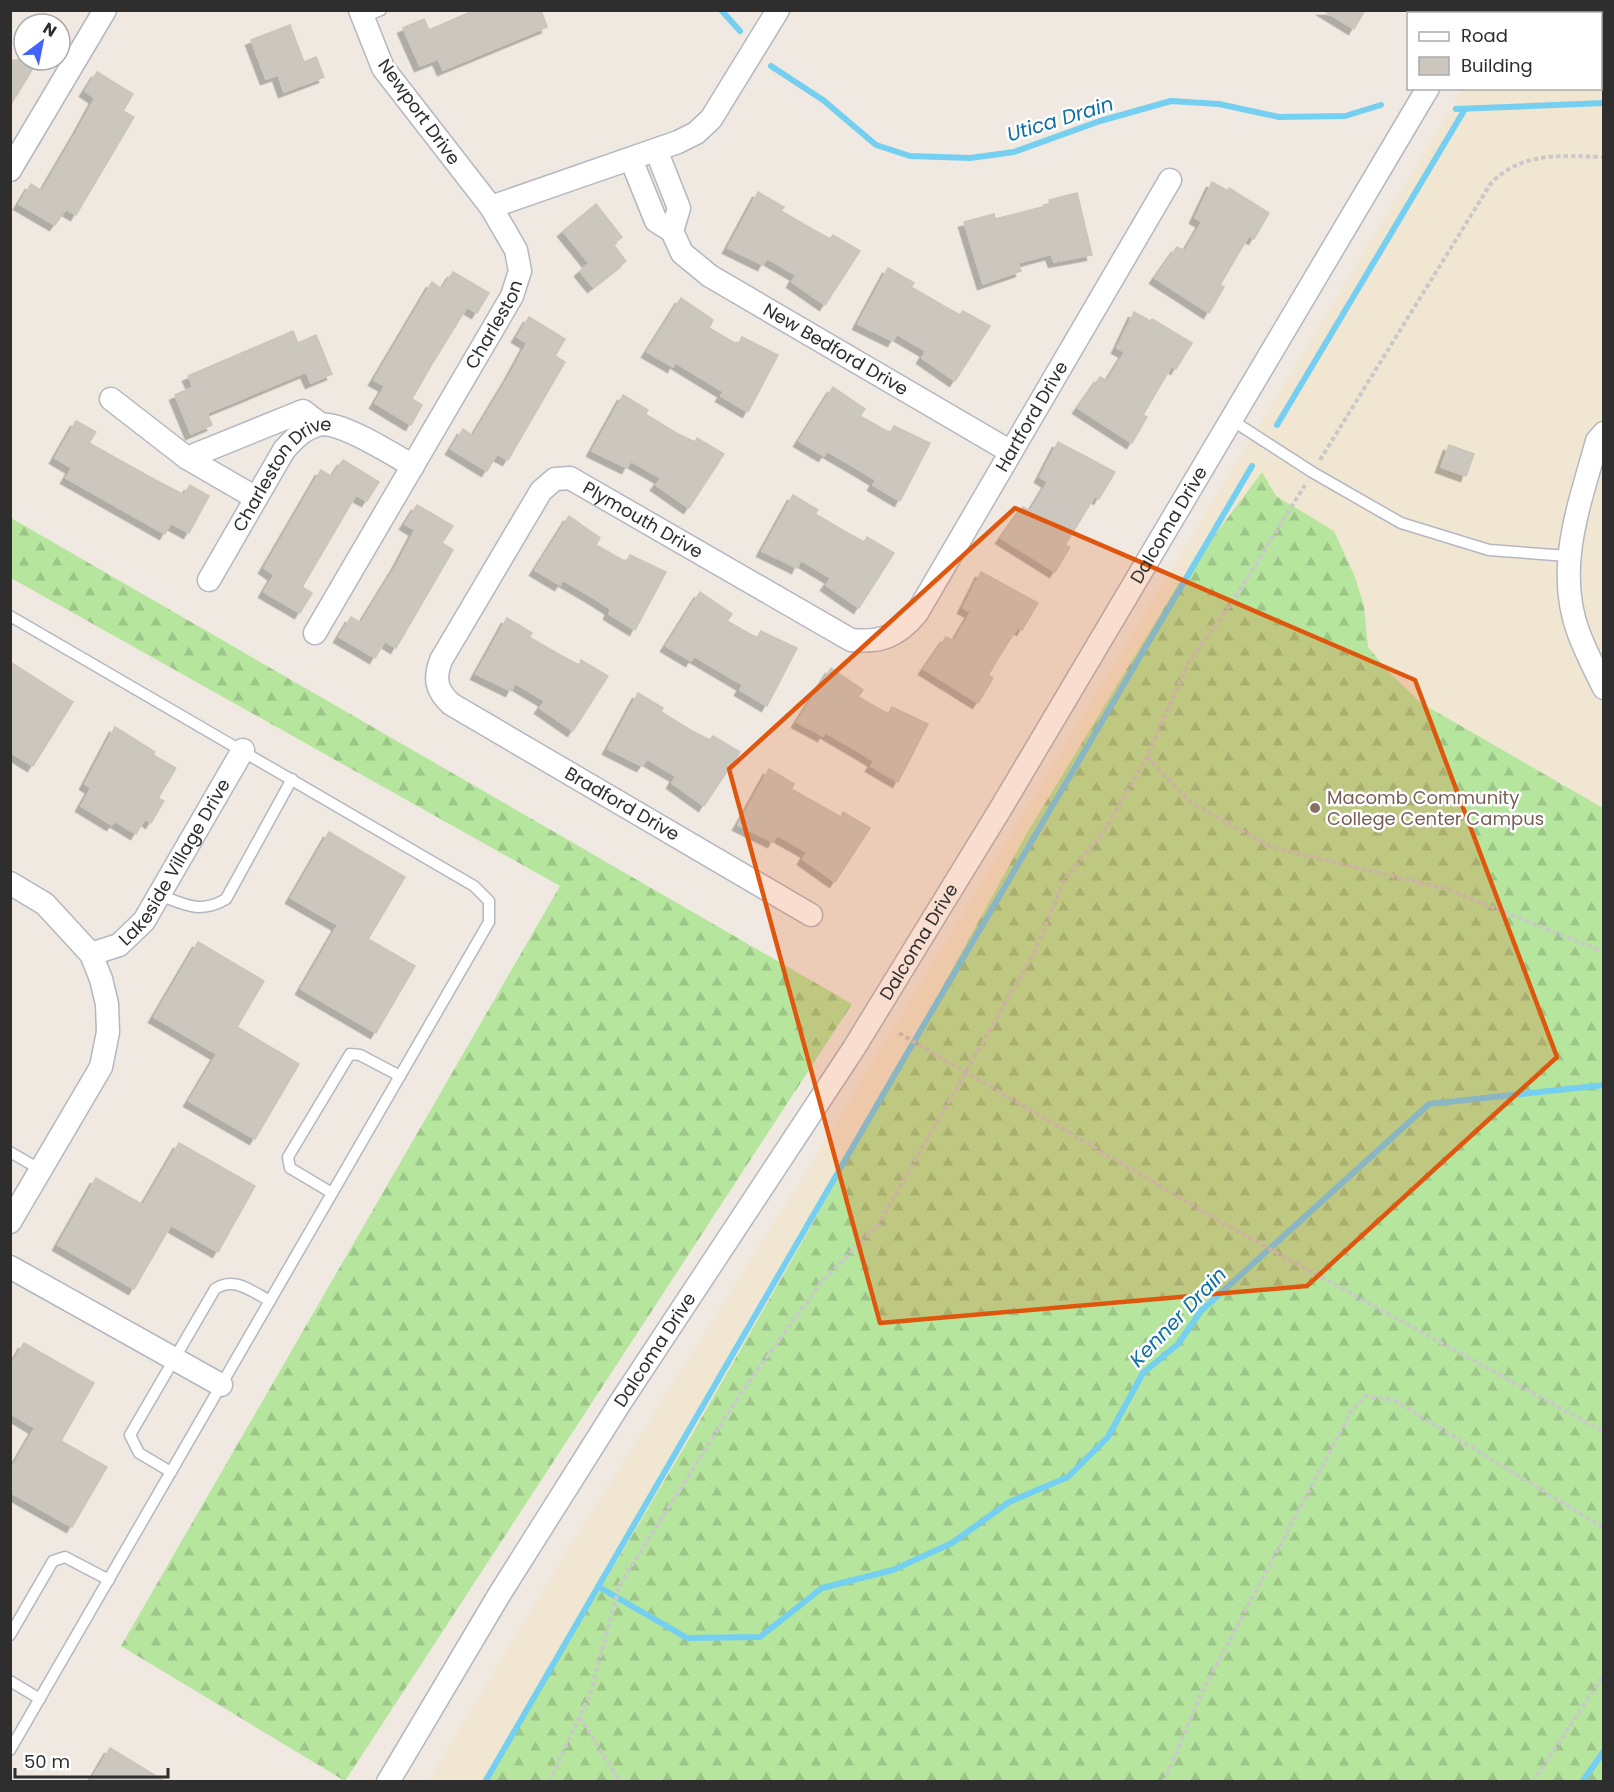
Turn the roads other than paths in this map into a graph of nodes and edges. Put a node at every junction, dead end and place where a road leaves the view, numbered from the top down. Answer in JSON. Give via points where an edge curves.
{"nodes":[{"id":1,"x":105,"y":10,"type":"edge"},
{"id":2,"x":778,"y":10,"type":"edge"},
{"id":3,"x":368,"y":13,"type":"edge"},
{"id":4,"x":1427,"y":90,"type":"edge"},
{"id":5,"x":656,"y":150,"type":"junction"},
{"id":6,"x":631,"y":159,"type":"junction"},
{"id":7,"x":10,"y":170,"type":"edge"},
{"id":8,"x":1170,"y":180,"type":"dead end"},
{"id":9,"x":491,"y":207,"type":"junction"},
{"id":10,"x":672,"y":231,"type":"junction"},
{"id":11,"x":111,"y":399,"type":"dead end"},
{"id":12,"x":1230,"y":419,"type":"junction"},
{"id":13,"x":321,"y":424,"type":"junction"},
{"id":14,"x":1604,"y":433,"type":"edge"},
{"id":15,"x":1011,"y":452,"type":"junction"},
{"id":16,"x":187,"y":458,"type":"junction"},
{"id":17,"x":413,"y":466,"type":"junction"},
{"id":18,"x":256,"y":498,"type":"junction"},
{"id":19,"x":1568,"y":556,"type":"junction"},
{"id":20,"x":209,"y":580,"type":"dead end"},
{"id":21,"x":10,"y":616,"type":"edge"},
{"id":22,"x":315,"y":633,"type":"dead end"},
{"id":23,"x":881,"y":640,"type":"joint"},
{"id":24,"x":437,"y":687,"type":"joint"},
{"id":25,"x":1604,"y":688,"type":"edge"},
{"id":26,"x":243,"y":750,"type":"junction"},
{"id":27,"x":292,"y":779,"type":"junction"},
{"id":28,"x":10,"y":883,"type":"edge"},
{"id":29,"x":160,"y":895,"type":"junction"},
{"id":30,"x":811,"y":915,"type":"dead end"},
{"id":31,"x":91,"y":954,"type":"junction"},
{"id":32,"x":400,"y":1076,"type":"junction"},
{"id":33,"x":10,"y":1152,"type":"edge"},
{"id":34,"x":42,"y":1170,"type":"junction"},
{"id":35,"x":332,"y":1193,"type":"junction"},
{"id":36,"x":10,"y":1222,"type":"edge"},
{"id":37,"x":10,"y":1267,"type":"edge"},
{"id":38,"x":270,"y":1301,"type":"junction"},
{"id":39,"x":173,"y":1358,"type":"junction"},
{"id":40,"x":221,"y":1385,"type":"junction"},
{"id":41,"x":171,"y":1472,"type":"junction"},
{"id":42,"x":109,"y":1580,"type":"junction"},
{"id":43,"x":10,"y":1635,"type":"edge"},
{"id":44,"x":10,"y":1681,"type":"edge"},
{"id":45,"x":40,"y":1699,"type":"junction"},
{"id":46,"x":10,"y":1750,"type":"edge"},
{"id":47,"x":387,"y":1782,"type":"edge"}],
"edges":[{"from":1,"to":7,"type":"street"},
{"from":2,"to":5,"type":"street","via":[[705,126]]},
{"from":3,"to":9,"type":"street","name":"Newport Drive","via":[[383,68]]},
{"from":4,"to":12,"type":"street","name":"Dalcoma Drive"},
{"from":5,"to":6,"type":"street"},
{"from":5,"to":10,"type":"street","via":[[679,208]]},
{"from":6,"to":9,"type":"street"},
{"from":6,"to":10,"type":"street","name":"New Bedford Drive","via":[[656,221]]},
{"from":8,"to":15,"type":"street","name":"Hartford Drive"},
{"from":9,"to":17,"type":"street","name":"Charleston","via":[[516,250],[520,271],[512,296]]},
{"from":10,"to":15,"type":"street","name":"New Bedford Drive","via":[[682,253],[710,276]]},
{"from":11,"to":16,"type":"street"},
{"from":12,"to":19,"type":"lane","via":[[1312,472],[1412,526],[1489,550]]},
{"from":12,"to":47,"type":"street","name":"Dalcoma Drive","via":[[1001,808],[854,1048],[601,1433]]},
{"from":13,"to":16,"type":"street","via":[[303,411]]},
{"from":13,"to":17,"type":"street","name":"Charleston Drive","via":[[346,430]]},
{"from":13,"to":18,"type":"street","name":"Charleston Drive","via":[[300,433],[284,450]]},
{"from":14,"to":19,"type":"street","via":[[1597,441]]},
{"from":15,"to":23,"type":"street","name":"Hartford Drive","via":[[917,613],[893,636]]},
{"from":16,"to":18,"type":"street"},
{"from":17,"to":22,"type":"street","name":"Charleston"},
{"from":18,"to":20,"type":"street","name":"Charleston Drive"},
{"from":19,"to":25,"type":"street","via":[[1567,573],[1578,632]]},
{"from":21,"to":26,"type":"lane"},
{"from":23,"to":24,"type":"street","name":"Plymouth Drive","via":[[851,640],[570,478],[555,479],[541,491],[441,660]]},
{"from":24,"to":30,"type":"street","name":"Bradford Drive","via":[[451,704]]},
{"from":26,"to":27,"type":"lane"},
{"from":26,"to":29,"type":"street","name":"Lakeside Village Drive"},
{"from":27,"to":29,"type":"lane","via":[[226,899],[213,907],[199,907]]},
{"from":27,"to":32,"type":"lane","via":[[474,886],[489,901],[489,921]]},
{"from":28,"to":31,"type":"street","via":[[45,903]]},
{"from":29,"to":31,"type":"street","name":"Lakeside Village Drive","via":[[144,921],[119,945]]},
{"from":31,"to":34,"type":"street","via":[[107,1004],[108,1032],[101,1067]]},
{"from":32,"to":35,"type":"lane"},
{"from":32,"to":35,"type":"lane","via":[[360,1055],[350,1054],[288,1157],[290,1168]]},
{"from":33,"to":34,"type":"lane"},
{"from":34,"to":36,"type":"street"},
{"from":35,"to":38,"type":"lane"},
{"from":37,"to":39,"type":"street"},
{"from":38,"to":39,"type":"lane","via":[[236,1283],[225,1282],[214,1289]]},
{"from":38,"to":40,"type":"lane"},
{"from":39,"to":40,"type":"street"},
{"from":39,"to":41,"type":"lane","via":[[130,1435],[139,1454]]},
{"from":40,"to":41,"type":"lane"},
{"from":41,"to":42,"type":"lane"},
{"from":42,"to":43,"type":"lane","via":[[65,1557],[53,1561]]},
{"from":42,"to":45,"type":"lane"},
{"from":44,"to":45,"type":"lane"},
{"from":45,"to":46,"type":"lane"}]}
